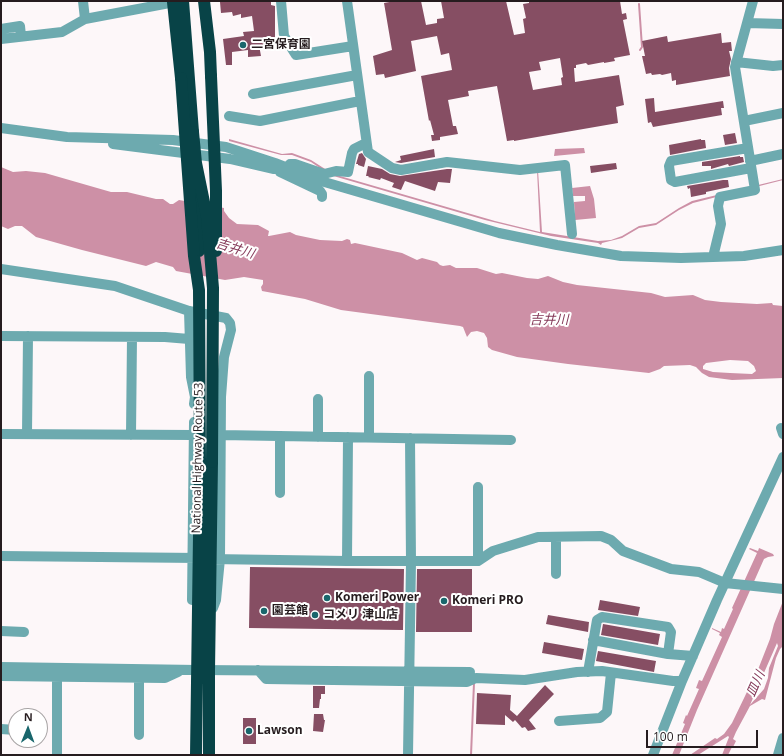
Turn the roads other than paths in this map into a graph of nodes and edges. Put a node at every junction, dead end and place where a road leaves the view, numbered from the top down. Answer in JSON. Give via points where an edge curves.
{"nodes":[{"id":1,"x":82,"y":1,"type":"edge"},
{"id":2,"x":180,"y":1,"type":"edge"},
{"id":3,"x":204,"y":1,"type":"edge"},
{"id":4,"x":281,"y":1,"type":"edge"},
{"id":5,"x":348,"y":1,"type":"edge"},
{"id":6,"x":753,"y":1,"type":"edge"},
{"id":7,"x":85,"y":19,"type":"junction"},
{"id":8,"x":747,"y":23,"type":"junction"},
{"id":9,"x":783,"y":24,"type":"edge"},
{"id":10,"x":1,"y":29,"type":"edge"},
{"id":11,"x":22,"y":36,"type":"junction"},
{"id":12,"x":1,"y":39,"type":"edge"},
{"id":13,"x":353,"y":46,"type":"junction"},
{"id":14,"x":736,"y":62,"type":"junction"},
{"id":15,"x":783,"y":65,"type":"edge"},
{"id":16,"x":357,"y":75,"type":"junction"},
{"id":17,"x":252,"y":94,"type":"dead end"},
{"id":18,"x":360,"y":100,"type":"junction"},
{"id":19,"x":783,"y":113,"type":"edge"},
{"id":20,"x":229,"y":116,"type":"dead end"},
{"id":21,"x":744,"y":121,"type":"junction"},
{"id":22,"x":1,"y":128,"type":"edge"},
{"id":23,"x":96,"y":138,"type":"junction"},
{"id":24,"x":366,"y":143,"type":"junction"},
{"id":25,"x":748,"y":148,"type":"junction"},
{"id":26,"x":783,"y":154,"type":"edge"},
{"id":27,"x":196,"y":163,"type":"junction"},
{"id":28,"x":751,"y":164,"type":"junction"},
{"id":29,"x":286,"y":168,"type":"junction"},
{"id":30,"x":272,"y":169,"type":"junction"},
{"id":31,"x":322,"y":197,"type":"dead end"},
{"id":32,"x":572,"y":234,"type":"dead end"},
{"id":33,"x":783,"y":250,"type":"edge"},
{"id":34,"x":713,"y":257,"type":"junction"},
{"id":35,"x":1,"y":269,"type":"edge"},
{"id":36,"x":213,"y":288,"type":"junction"},
{"id":37,"x":199,"y":290,"type":"junction"},
{"id":38,"x":189,"y":311,"type":"junction"},
{"id":39,"x":1,"y":336,"type":"edge"},
{"id":40,"x":28,"y":336,"type":"junction"},
{"id":41,"x":132,"y":337,"type":"junction"},
{"id":42,"x":190,"y":339,"type":"junction"},
{"id":43,"x":369,"y":376,"type":"dead end"},
{"id":44,"x":194,"y":397,"type":"junction"},
{"id":45,"x":221,"y":397,"type":"junction"},
{"id":46,"x":318,"y":399,"type":"dead end"},
{"id":47,"x":1,"y":434,"type":"edge"},
{"id":48,"x":27,"y":434,"type":"junction"},
{"id":49,"x":131,"y":435,"type":"junction"},
{"id":50,"x":194,"y":435,"type":"junction"},
{"id":51,"x":221,"y":435,"type":"junction"},
{"id":52,"x":280,"y":436,"type":"junction"},
{"id":53,"x":318,"y":437,"type":"junction"},
{"id":54,"x":348,"y":437,"type":"junction"},
{"id":55,"x":369,"y":437,"type":"junction"},
{"id":56,"x":410,"y":438,"type":"junction"},
{"id":57,"x":511,"y":440,"type":"dead end"},
{"id":58,"x":783,"y":458,"type":"edge"},
{"id":59,"x":206,"y":462,"type":"junction"},
{"id":60,"x":478,"y":487,"type":"dead end"},
{"id":61,"x":280,"y":494,"type":"dead end"},
{"id":62,"x":556,"y":537,"type":"junction"},
{"id":63,"x":1,"y":556,"type":"edge"},
{"id":64,"x":205,"y":559,"type":"junction"},
{"id":65,"x":347,"y":561,"type":"junction"},
{"id":66,"x":478,"y":561,"type":"junction"},
{"id":67,"x":411,"y":562,"type":"junction"},
{"id":68,"x":556,"y":574,"type":"dead end"},
{"id":69,"x":728,"y":583,"type":"junction"},
{"id":70,"x":783,"y":589,"type":"edge"},
{"id":71,"x":1,"y":631,"type":"edge"},
{"id":72,"x":24,"y":632,"type":"dead end"},
{"id":73,"x":593,"y":640,"type":"junction"},
{"id":74,"x":668,"y":654,"type":"junction"},
{"id":75,"x":693,"y":656,"type":"junction"},
{"id":76,"x":1,"y":667,"type":"edge"},
{"id":77,"x":184,"y":670,"type":"junction"},
{"id":78,"x":203,"y":670,"type":"junction"},
{"id":79,"x":470,"y":672,"type":"dead end"},
{"id":80,"x":588,"y":672,"type":"junction"},
{"id":81,"x":611,"y":673,"type":"junction"},
{"id":82,"x":1,"y":676,"type":"edge"},
{"id":83,"x":410,"y":676,"type":"junction"},
{"id":84,"x":57,"y":677,"type":"junction"},
{"id":85,"x":139,"y":677,"type":"junction"},
{"id":86,"x":682,"y":681,"type":"junction"},
{"id":87,"x":559,"y":721,"type":"dead end"},
{"id":88,"x":139,"y":735,"type":"dead end"},
{"id":89,"x":783,"y":738,"type":"edge"},
{"id":90,"x":57,"y":755,"type":"edge"},
{"id":91,"x":196,"y":755,"type":"edge"},
{"id":92,"x":209,"y":755,"type":"edge"},
{"id":93,"x":408,"y":755,"type":"edge"},
{"id":94,"x":653,"y":755,"type":"edge"},
{"id":95,"x":778,"y":755,"type":"edge"}],
"edges":[{"from":1,"to":7,"type":"street"},
{"from":2,"to":7,"type":"street"},
{"from":2,"to":27,"type":"highway","name":"National Highway Route 53","bridge":true},
{"from":2,"to":37,"type":"highway","bridge":true,"via":[[180,78]]},
{"from":3,"to":36,"type":"highway","bridge":true,"via":[[210,52],[217,240]]},
{"from":4,"to":13,"type":"street","via":[[284,36],[296,55]]},
{"from":5,"to":13,"type":"street"},
{"from":6,"to":8,"type":"street"},
{"from":7,"to":11,"type":"street","via":[[62,32]]},
{"from":8,"to":9,"type":"street"},
{"from":8,"to":14,"type":"street"},
{"from":10,"to":11,"type":"street","via":[[20,26]]},
{"from":11,"to":12,"type":"street"},
{"from":13,"to":16,"type":"street"},
{"from":14,"to":15,"type":"street"},
{"from":14,"to":21,"type":"street"},
{"from":16,"to":17,"type":"street"},
{"from":16,"to":18,"type":"street"},
{"from":18,"to":20,"type":"street","via":[[260,121]]},
{"from":18,"to":24,"type":"street"},
{"from":19,"to":21,"type":"street"},
{"from":21,"to":25,"type":"street"},
{"from":22,"to":23,"type":"street","via":[[67,137]]},
{"from":23,"to":29,"type":"street","via":[[173,140],[226,147]]},
{"from":23,"to":30,"type":"street","via":[[107,143],[230,159]]},
{"from":24,"to":29,"type":"street","via":[[354,149],[348,172],[324,174],[295,164],[290,164]]},
{"from":24,"to":32,"type":"street","via":[[368,152],[373,156],[392,168],[401,170],[447,162],[520,170],[565,165]]},
{"from":25,"to":28,"type":"street"},
{"from":25,"to":28,"type":"street","via":[[671,161],[671,180],[675,182]]},
{"from":26,"to":28,"type":"street"},
{"from":27,"to":36,"type":"highway","name":"National Highway Route 53","bridge":true,"via":[[207,217]]},
{"from":27,"to":37,"type":"highway","name":"National Highway Route 53","bridge":true},
{"from":28,"to":34,"type":"street","via":[[755,190],[720,197],[718,206],[722,224]]},
{"from":29,"to":30,"type":"street"},
{"from":29,"to":34,"type":"street","via":[[321,182],[506,235],[622,256]]},
{"from":30,"to":31,"type":"street","via":[[320,191]]},
{"from":33,"to":34,"type":"street","via":[[744,256]]},
{"from":35,"to":38,"type":"street","via":[[115,286]]},
{"from":36,"to":59,"type":"highway","name":"National Highway Route 53","bridge":true},
{"from":37,"to":59,"type":"highway","name":"National Highway Route 53","bridge":true},
{"from":38,"to":42,"type":"street"},
{"from":38,"to":45,"type":"street","via":[[226,318],[230,323]]},
{"from":39,"to":40,"type":"street"},
{"from":40,"to":41,"type":"street"},
{"from":40,"to":48,"type":"street"},
{"from":41,"to":42,"type":"street"},
{"from":41,"to":49,"type":"street"},
{"from":42,"to":44,"type":"street"},
{"from":43,"to":55,"type":"street"},
{"from":44,"to":45,"type":"street"},
{"from":44,"to":50,"type":"street"},
{"from":45,"to":51,"type":"street"},
{"from":46,"to":53,"type":"street"},
{"from":47,"to":48,"type":"street"},
{"from":48,"to":49,"type":"street"},
{"from":49,"to":50,"type":"street"},
{"from":50,"to":64,"type":"street"},
{"from":51,"to":52,"type":"street"},
{"from":51,"to":64,"type":"street"},
{"from":52,"to":53,"type":"street"},
{"from":52,"to":61,"type":"street"},
{"from":53,"to":54,"type":"street"},
{"from":54,"to":55,"type":"street"},
{"from":54,"to":65,"type":"street"},
{"from":55,"to":56,"type":"street"},
{"from":56,"to":57,"type":"street"},
{"from":56,"to":67,"type":"street"},
{"from":58,"to":69,"type":"street"},
{"from":59,"to":64,"type":"highway","name":"National Highway Route 53"},
{"from":59,"to":64,"type":"highway","name":"National Highway Route 53","via":[[212,481],[206,510]]},
{"from":60,"to":66,"type":"street"},
{"from":62,"to":66,"type":"street","via":[[538,537],[493,551]]},
{"from":62,"to":68,"type":"street"},
{"from":62,"to":69,"type":"street","via":[[602,536],[623,551],[671,569],[700,572]]},
{"from":63,"to":64,"type":"street"},
{"from":64,"to":65,"type":"street"},
{"from":64,"to":78,"type":"highway","name":"National Highway Route 53","via":[[210,617]]},
{"from":64,"to":78,"type":"highway","name":"National Highway Route 53","via":[[198,638]]},
{"from":65,"to":67,"type":"street"},
{"from":66,"to":67,"type":"street"},
{"from":67,"to":83,"type":"street"},
{"from":69,"to":70,"type":"street"},
{"from":69,"to":75,"type":"street"},
{"from":71,"to":72,"type":"street"},
{"from":73,"to":74,"type":"street"},
{"from":73,"to":74,"type":"street","via":[[597,620],[602,617],[668,627],[671,632]]},
{"from":73,"to":80,"type":"street"},
{"from":74,"to":75,"type":"street"},
{"from":75,"to":86,"type":"street"},
{"from":76,"to":77,"type":"street"},
{"from":77,"to":78,"type":"street"},
{"from":77,"to":85,"type":"street","via":[[165,678]]},
{"from":78,"to":83,"type":"street"},
{"from":78,"to":91,"type":"highway","name":"National Highway Route 53"},
{"from":78,"to":92,"type":"highway","name":"National Highway Route 53"},
{"from":79,"to":83,"type":"street"},
{"from":80,"to":81,"type":"street"},
{"from":80,"to":83,"type":"street","via":[[526,680],[476,678],[467,682]]},
{"from":81,"to":86,"type":"street"},
{"from":81,"to":87,"type":"street","via":[[606,712],[600,718]]},
{"from":82,"to":84,"type":"street"},
{"from":83,"to":93,"type":"street"},
{"from":84,"to":85,"type":"street"},
{"from":84,"to":90,"type":"street"},
{"from":85,"to":88,"type":"street"},
{"from":86,"to":94,"type":"street"},
{"from":89,"to":95,"type":"street"}]}
